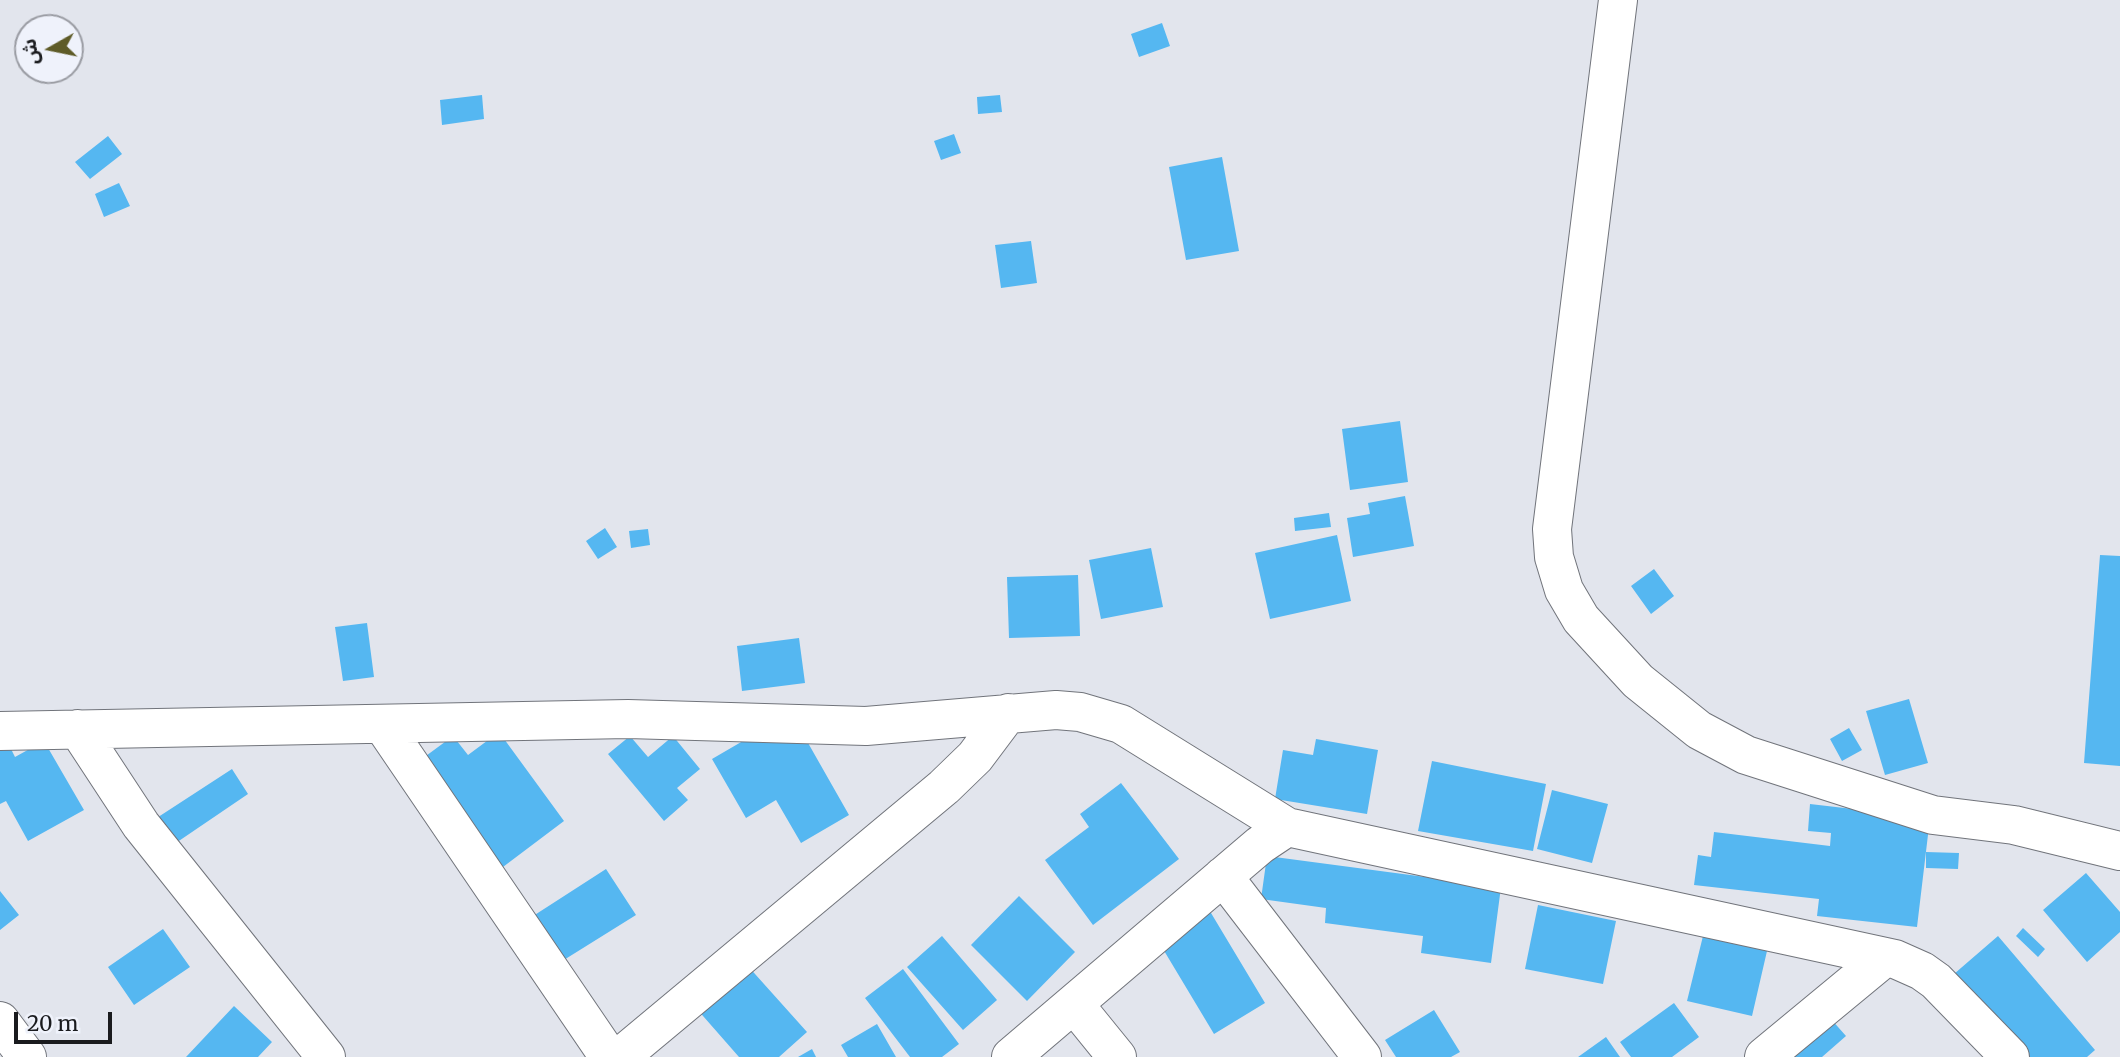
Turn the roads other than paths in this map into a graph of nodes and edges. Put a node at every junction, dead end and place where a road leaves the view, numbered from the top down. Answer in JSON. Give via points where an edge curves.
{"nodes":[{"id":1,"x":1618,"y":0,"type":"edge"},
{"id":2,"x":1008,"y":713,"type":"junction"},
{"id":3,"x":383,"y":725,"type":"junction"},
{"id":4,"x":78,"y":729,"type":"junction"},
{"id":5,"x":0,"y":731,"type":"edge"},
{"id":6,"x":1287,"y":827,"type":"junction"},
{"id":7,"x":2120,"y":851,"type":"edge"},
{"id":8,"x":1223,"y":876,"type":"junction"},
{"id":9,"x":1885,"y":957,"type":"junction"},
{"id":10,"x":1074,"y":1003,"type":"junction"},
{"id":11,"x":0,"y":1021,"type":"edge"},
{"id":12,"x":624,"y":1055,"type":"edge"},
{"id":13,"x":27,"y":1057,"type":"edge"},
{"id":14,"x":326,"y":1057,"type":"edge"},
{"id":15,"x":1011,"y":1057,"type":"edge"},
{"id":16,"x":1117,"y":1057,"type":"edge"},
{"id":17,"x":1362,"y":1057,"type":"edge"},
{"id":18,"x":1764,"y":1057,"type":"edge"},
{"id":19,"x":2010,"y":1057,"type":"edge"}],
"edges":[{"from":1,"to":7,"type":"street","via":[[1552,529],[1564,590],[1581,619],[1638,681],[1699,730],[1746,755],[1933,815],[2014,825]]},
{"from":2,"to":3,"type":"street","via":[[866,726],[628,719]]},
{"from":2,"to":6,"type":"street","via":[[1080,712],[1121,724]]},
{"from":2,"to":12,"type":"street","via":[[975,757],[944,787]]},
{"from":3,"to":4,"type":"street"},
{"from":3,"to":12,"type":"street"},
{"from":4,"to":5,"type":"street"},
{"from":4,"to":14,"type":"street","via":[[141,825]]},
{"from":6,"to":8,"type":"street"},
{"from":6,"to":9,"type":"street"},
{"from":8,"to":10,"type":"street"},
{"from":8,"to":17,"type":"street"},
{"from":9,"to":18,"type":"street"},
{"from":9,"to":19,"type":"street","via":[[1912,965],[1936,981]]},
{"from":10,"to":15,"type":"street"},
{"from":10,"to":16,"type":"street"},
{"from":11,"to":13,"type":"street"}]}
